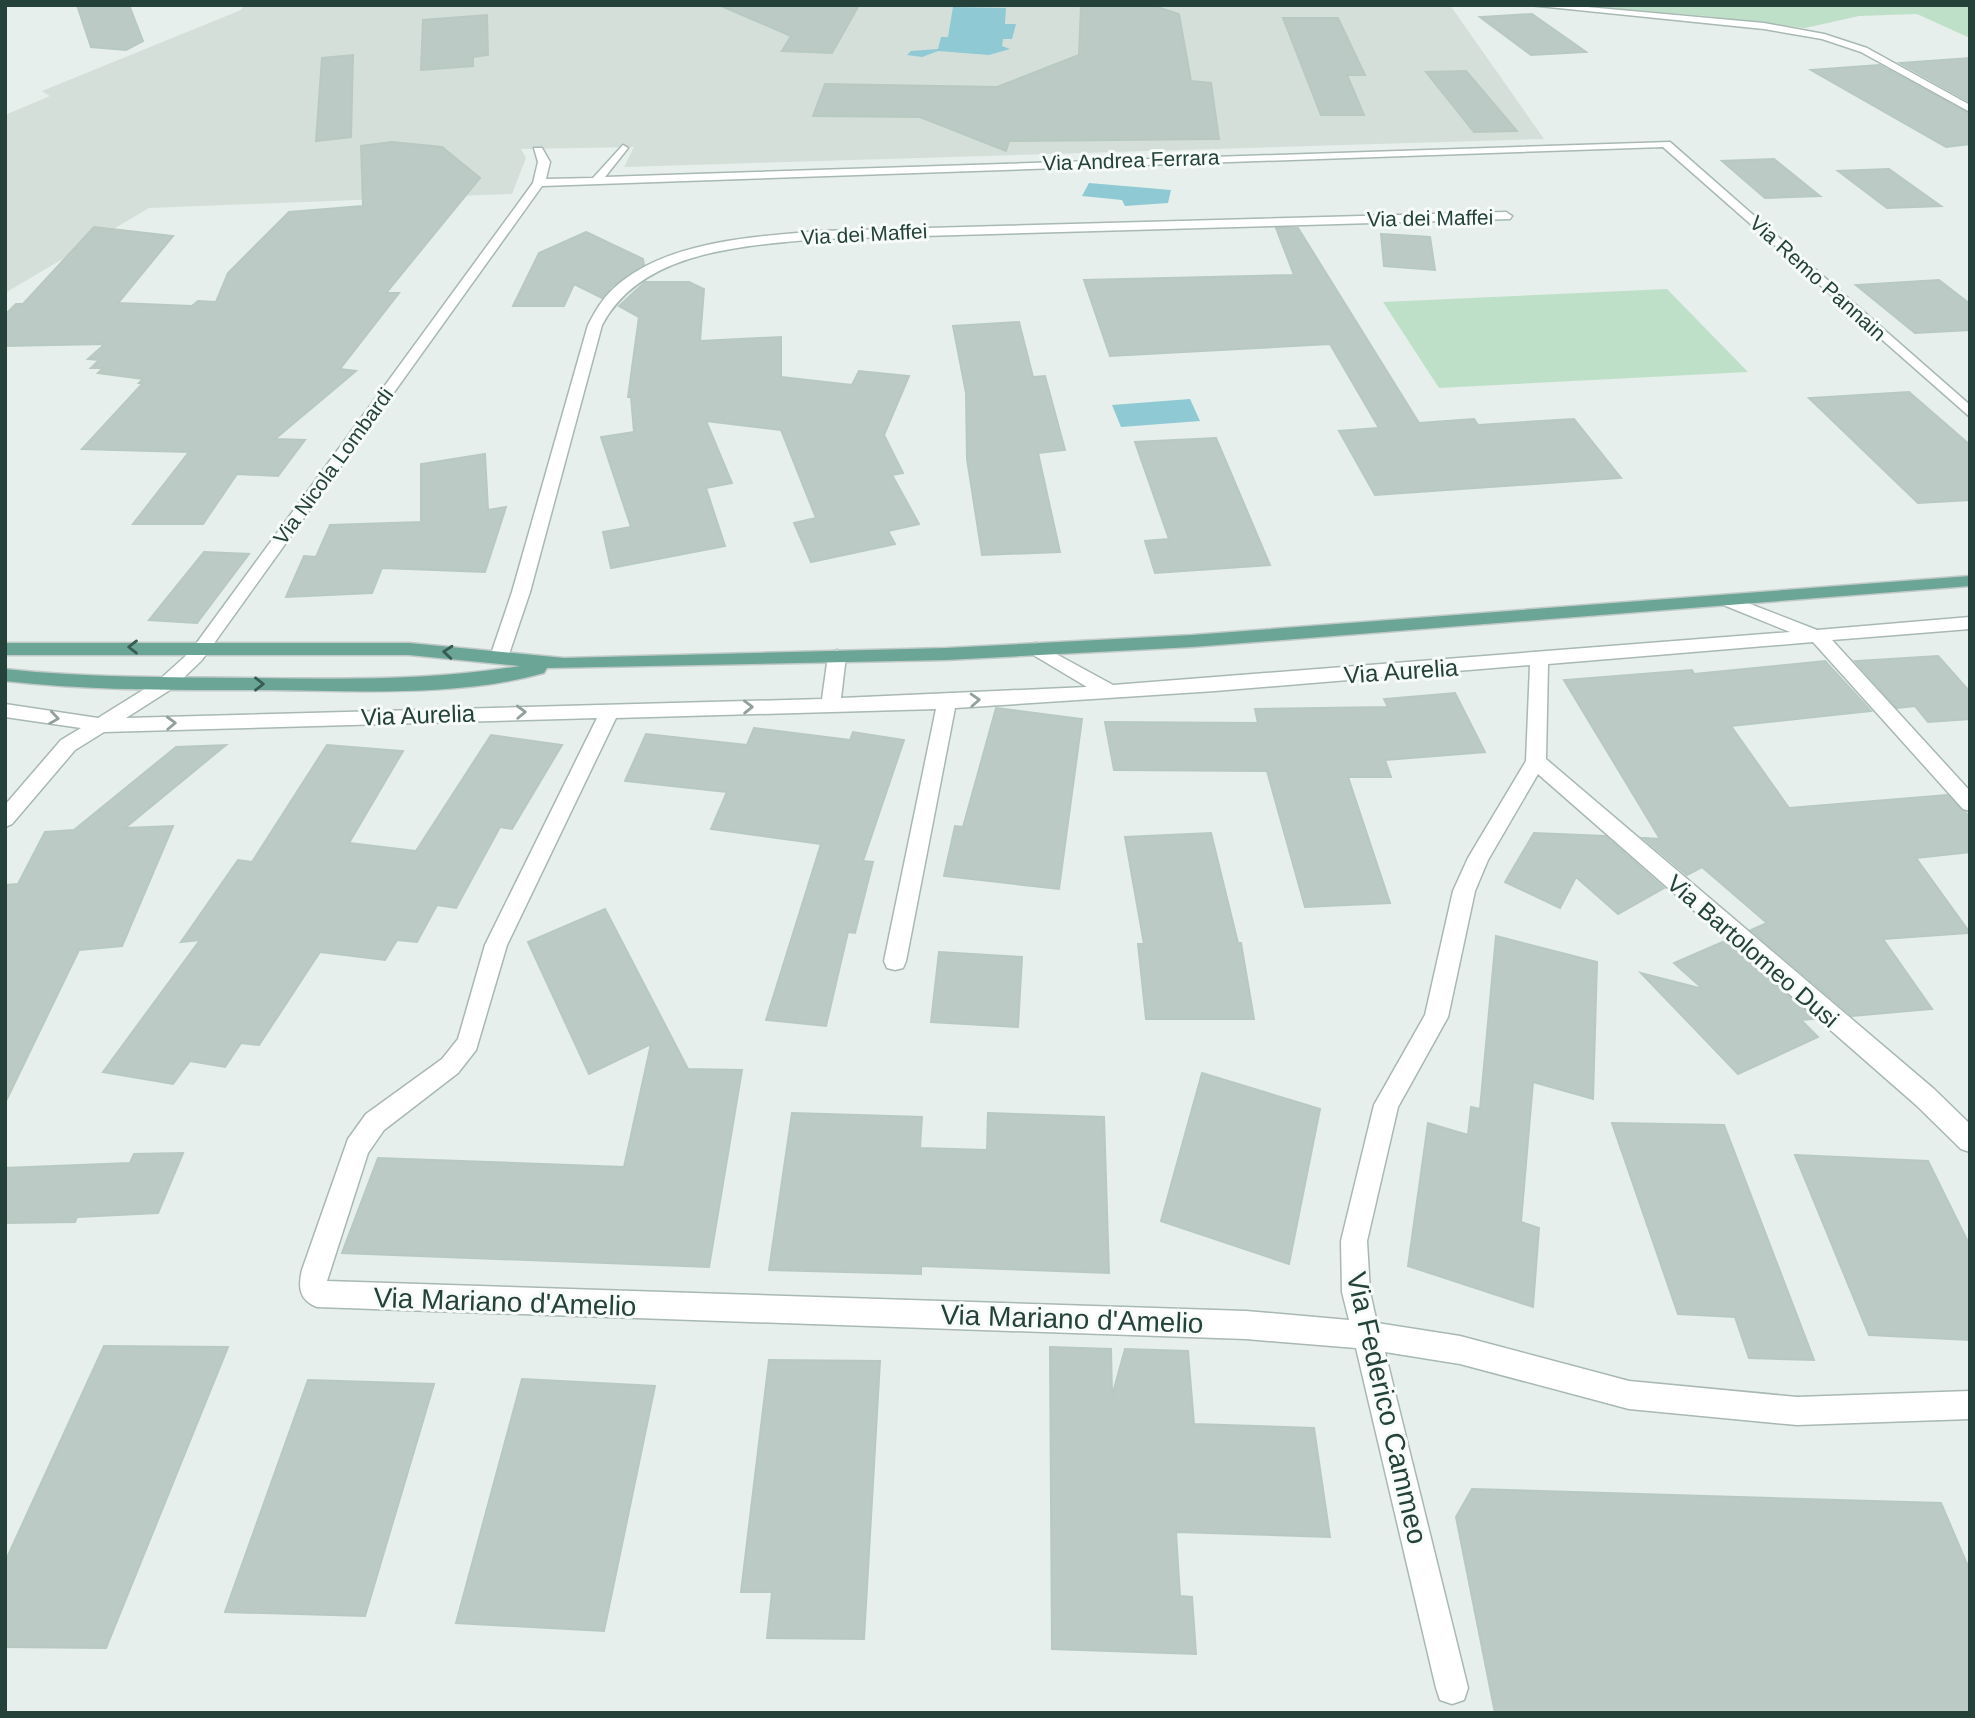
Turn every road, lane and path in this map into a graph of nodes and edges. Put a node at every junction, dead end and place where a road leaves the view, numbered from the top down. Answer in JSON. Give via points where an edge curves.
{"nodes":[{"id":1,"x":1533,"y":5,"type":"edge"},
{"id":2,"x":1970,"y":109,"type":"edge"},
{"id":3,"x":1666,"y":144,"type":"joint"},
{"id":4,"x":623,"y":148,"type":"dead end"},
{"id":5,"x":538,"y":150,"type":"dead end"},
{"id":6,"x":596,"y":181,"type":"junction"},
{"id":7,"x":539,"y":183,"type":"junction"},
{"id":8,"x":1506,"y":216,"type":"dead end"},
{"id":9,"x":1970,"y":413,"type":"edge"},
{"id":10,"x":1970,"y":581,"type":"edge"},
{"id":11,"x":1727,"y":600,"type":"junction"},
{"id":12,"x":1970,"y":623,"type":"edge"},
{"id":13,"x":1819,"y":637,"type":"junction"},
{"id":14,"x":201,"y":648,"type":"junction"},
{"id":15,"x":5,"y":649,"type":"edge"},
{"id":16,"x":1036,"y":649,"type":"junction"},
{"id":17,"x":837,"y":656,"type":"junction"},
{"id":18,"x":499,"y":657,"type":"junction"},
{"id":19,"x":1539,"y":660,"type":"junction"},
{"id":20,"x":564,"y":664,"type":"junction"},
{"id":21,"x":5,"y":675,"type":"edge"},
{"id":22,"x":166,"y":684,"type":"junction"},
{"id":23,"x":1110,"y":692,"type":"junction"},
{"id":24,"x":947,"y":702,"type":"junction"},
{"id":25,"x":831,"y":705,"type":"junction"},
{"id":26,"x":5,"y":710,"type":"edge"},
{"id":27,"x":610,"y":710,"type":"junction"},
{"id":28,"x":103,"y":725,"type":"junction"},
{"id":29,"x":1536,"y":761,"type":"junction"},
{"id":30,"x":1970,"y":804,"type":"edge"},
{"id":31,"x":5,"y":819,"type":"edge"},
{"id":32,"x":895,"y":961,"type":"dead end"},
{"id":33,"x":1970,"y":1141,"type":"edge"},
{"id":34,"x":1366,"y":1335,"type":"junction"},
{"id":35,"x":1970,"y":1405,"type":"edge"},
{"id":36,"x":1452,"y":1688,"type":"dead end"}],
"edges":[{"from":1,"to":2,"type":"street","via":[[1811,34],[1864,50]]},
{"from":3,"to":6,"type":"street","name":"Via Andrea Ferrara"},
{"from":3,"to":9,"type":"street","name":"Via Remo Pannain"},
{"from":4,"to":6,"type":"street"},
{"from":5,"to":7,"type":"street","via":[[544,162]]},
{"from":6,"to":7,"type":"street","name":"Via Andrea Ferrara"},
{"from":7,"to":14,"type":"street","name":"Via Nicola Lombardi"},
{"from":8,"to":18,"type":"street","name":"Via dei Maffei","via":[[820,234],[716,250],[649,271],[610,299],[595,325]]},
{"from":10,"to":11,"type":"main road","name":"Via Aurelia"},
{"from":11,"to":13,"type":"street"},
{"from":11,"to":16,"type":"main road","name":"Via Aurelia"},
{"from":12,"to":13,"type":"street","name":"Via Aurelia"},
{"from":13,"to":19,"type":"street","name":"Via Aurelia"},
{"from":13,"to":30,"type":"street"},
{"from":14,"to":15,"type":"main road","name":"Via Aurelia","one_way":true},
{"from":18,"to":14,"type":"main road","name":"Via Aurelia","one_way":true,"via":[[409,649]]},
{"from":14,"to":22,"type":"street","name":"Via Nicola Lombardi"},
{"from":16,"to":17,"type":"main road","name":"Via Aurelia"},
{"from":16,"to":23,"type":"street"},
{"from":17,"to":20,"type":"main road","name":"Via Aurelia"},
{"from":17,"to":25,"type":"street"},
{"from":18,"to":20,"type":"main road","name":"Via Aurelia"},
{"from":19,"to":23,"type":"street","name":"Via Aurelia"},
{"from":19,"to":29,"type":"street"},
{"from":22,"to":20,"type":"main road","name":"Via Aurelia","one_way":true,"via":[[393,682]]},
{"from":21,"to":22,"type":"main road","name":"Via Aurelia"},
{"from":22,"to":28,"type":"street","name":"Via Nicola Lombardi"},
{"from":24,"to":23,"type":"street","name":"Via Aurelia","one_way":true},
{"from":24,"to":25,"type":"street","name":"Via Aurelia"},
{"from":24,"to":32,"type":"street"},
{"from":27,"to":25,"type":"street","name":"Via Aurelia","one_way":true},
{"from":26,"to":28,"type":"street","name":"Via Aurelia","one_way":true},
{"from":28,"to":27,"type":"street","name":"Via Aurelia","one_way":true},
{"from":27,"to":34,"type":"street","name":"Via Mariano d'Amelio","via":[[496,944],[468,1043],[450,1066],[375,1122],[357,1147],[315,1270],[312,1287],[317,1294],[1246,1325]]},
{"from":28,"to":31,"type":"street","name":"Via Nicola Lombardi","via":[[60,753]]},
{"from":29,"to":33,"type":"street","name":"Via Bartolomeo Dusi"},
{"from":29,"to":34,"type":"street","name":"Via Federico Cammeo","via":[[1470,876],[1436,1017],[1386,1105],[1354,1241],[1356,1292]]},
{"from":34,"to":35,"type":"street","via":[[1460,1350],[1629,1395],[1797,1411]]},
{"from":34,"to":36,"type":"street","name":"Via Federico Cammeo"}]}
